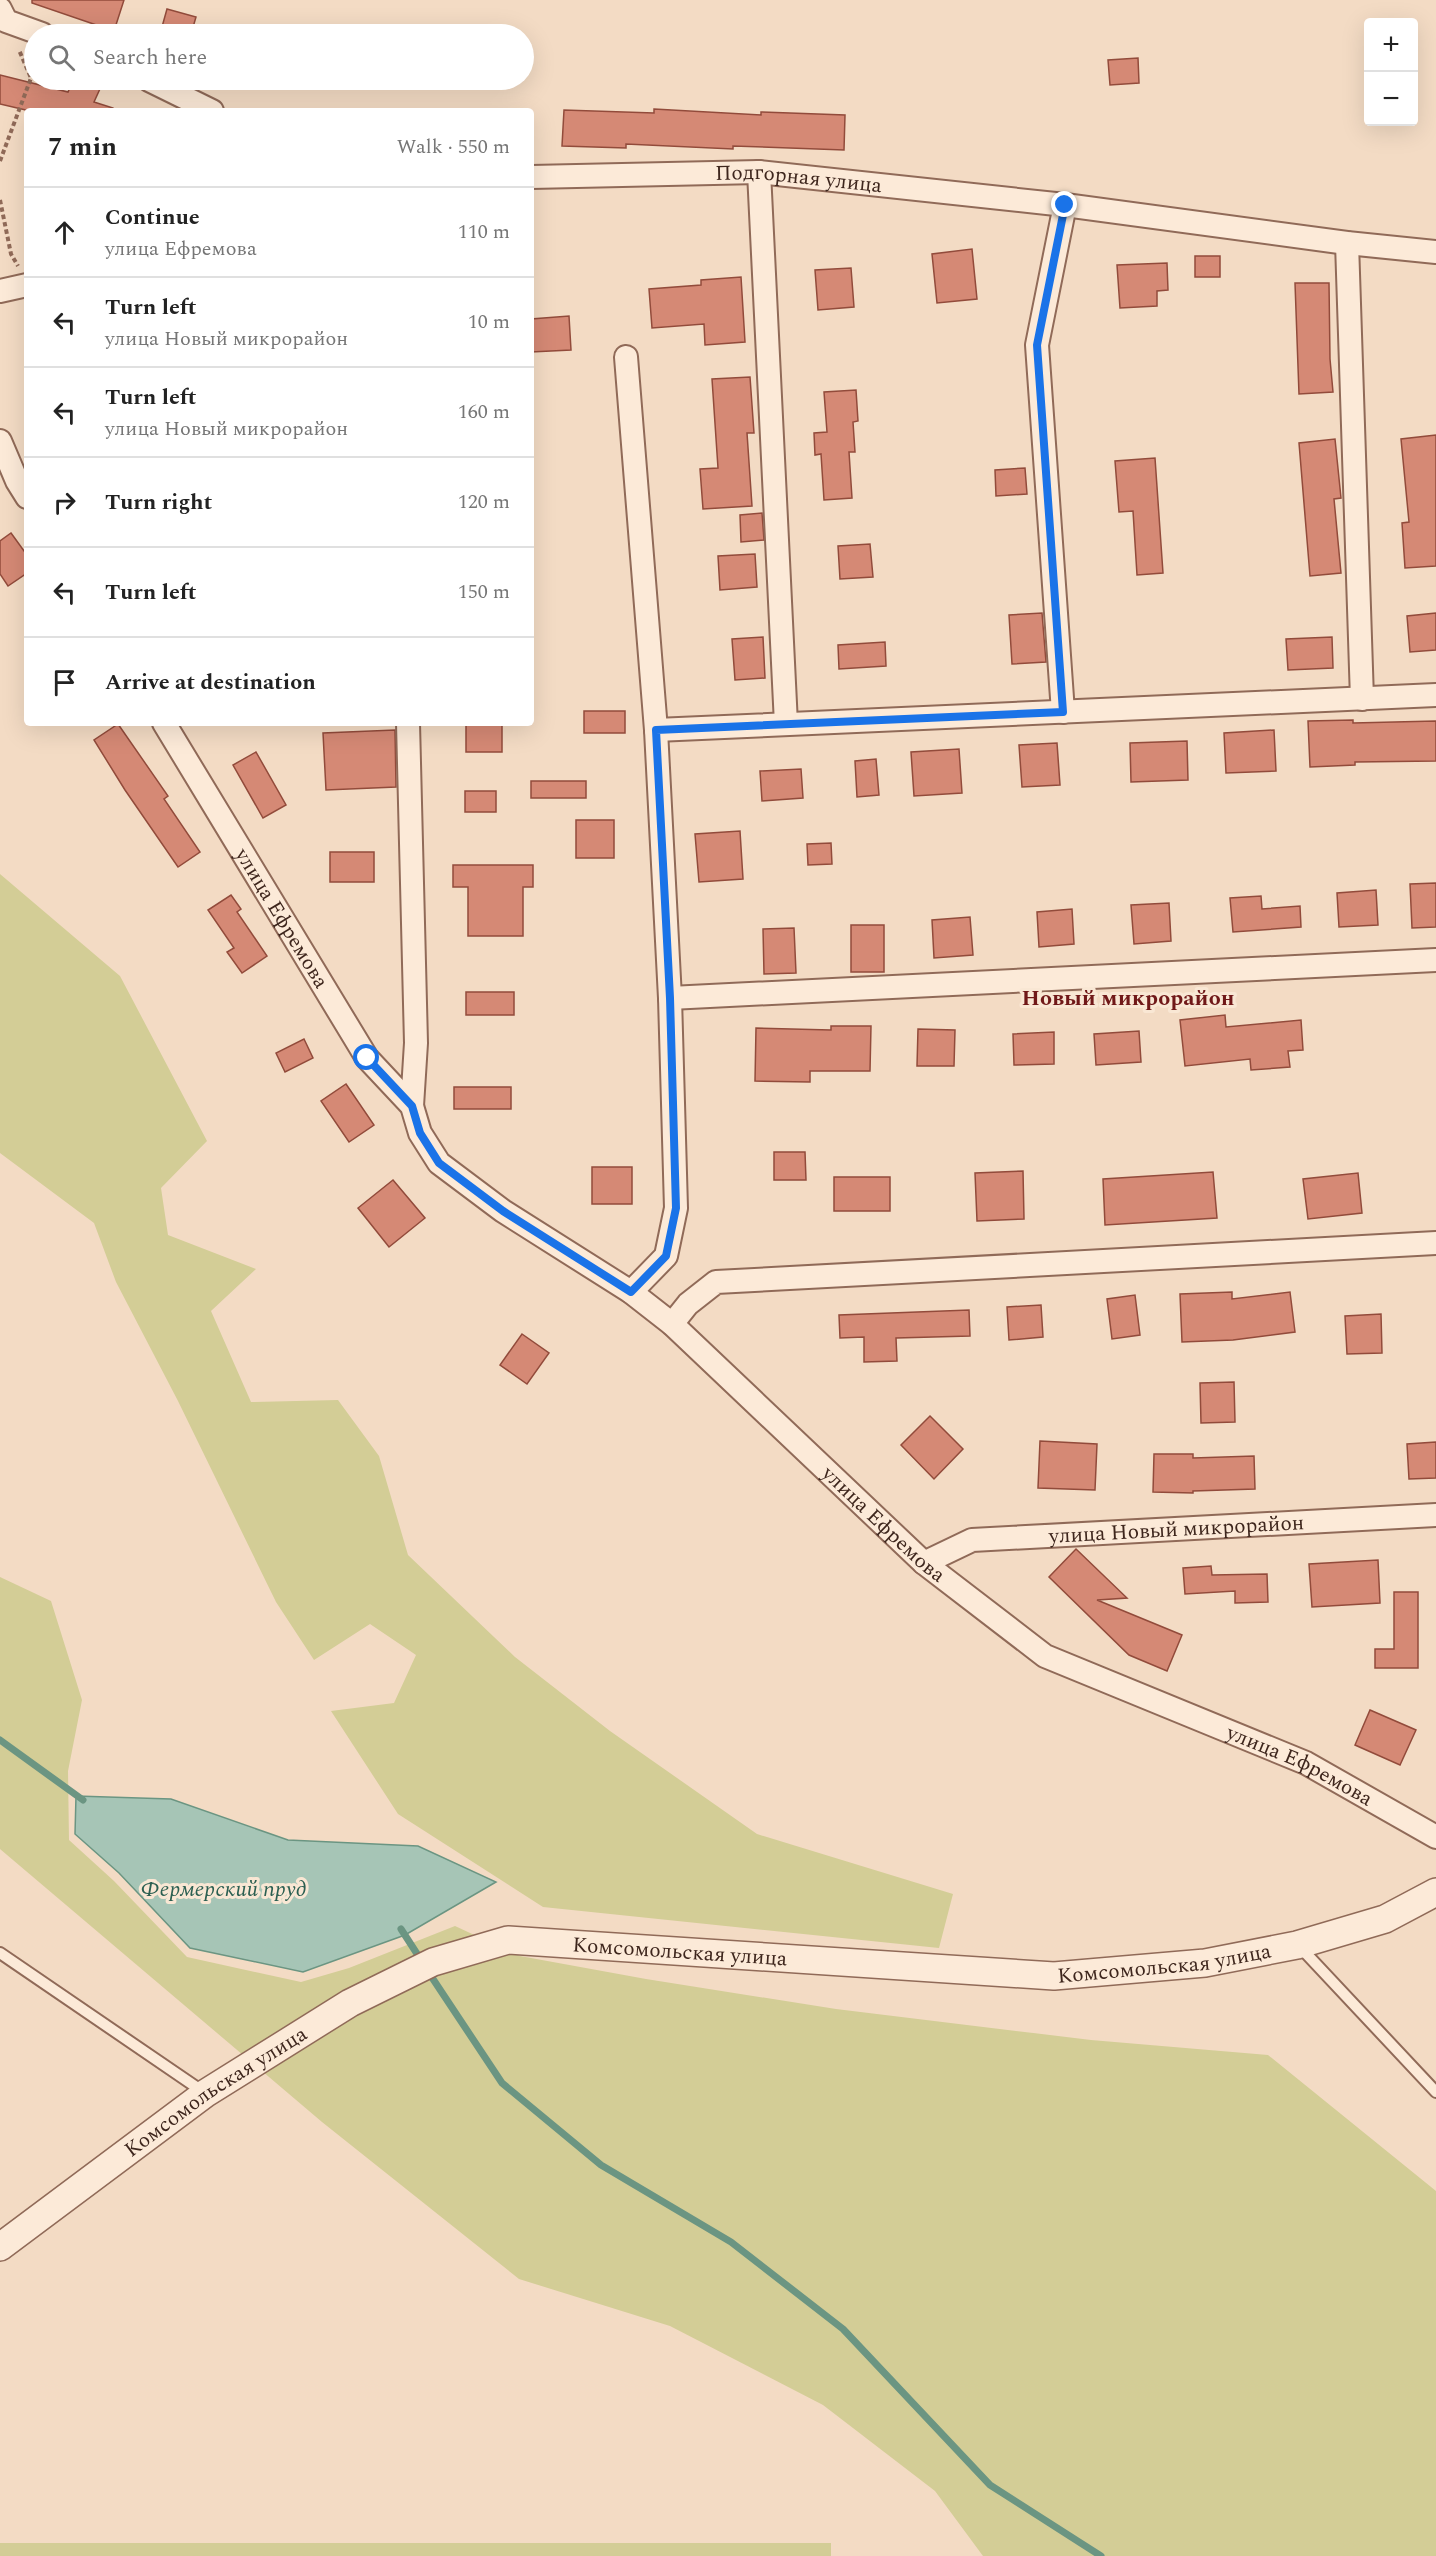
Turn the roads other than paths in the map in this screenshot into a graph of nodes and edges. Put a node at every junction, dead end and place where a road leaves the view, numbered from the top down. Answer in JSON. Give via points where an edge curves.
{"nodes":[{"id":1,"x":3,"y":15,"type":"edge"},
{"id":2,"x":24,"y":25,"type":"edge"},
{"id":3,"x":169,"y":90,"type":"edge"},
{"id":4,"x":206,"y":108,"type":"edge"},
{"id":5,"x":759,"y":172,"type":"junction"},
{"id":6,"x":534,"y":177,"type":"edge"},
{"id":7,"x":1065,"y":205,"type":"junction"},
{"id":8,"x":1347,"y":243,"type":"junction"},
{"id":9,"x":1436,"y":252,"type":"edge"},
{"id":10,"x":24,"y":279,"type":"edge"},
{"id":11,"x":0,"y":291,"type":"edge"},
{"id":12,"x":626,"y":357,"type":"dead end"},
{"id":13,"x":0,"y":441,"type":"edge"},
{"id":14,"x":18,"y":487,"type":"edge"},
{"id":15,"x":1436,"y":695,"type":"edge"},
{"id":16,"x":1362,"y":699,"type":"junction"},
{"id":17,"x":1063,"y":712,"type":"junction"},
{"id":18,"x":786,"y":724,"type":"junction"},
{"id":19,"x":166,"y":726,"type":"edge"},
{"id":20,"x":408,"y":726,"type":"edge"},
{"id":21,"x":656,"y":730,"type":"junction"},
{"id":22,"x":1436,"y":960,"type":"edge"},
{"id":23,"x":670,"y":998,"type":"junction"},
{"id":24,"x":412,"y":1106,"type":"junction"},
{"id":25,"x":1436,"y":1243,"type":"edge"},
{"id":26,"x":631,"y":1292,"type":"junction"},
{"id":27,"x":672,"y":1324,"type":"junction"},
{"id":28,"x":1436,"y":1515,"type":"edge"},
{"id":29,"x":924,"y":1563,"type":"junction"},
{"id":30,"x":1436,"y":1837,"type":"edge"},
{"id":31,"x":1436,"y":1892,"type":"edge"},
{"id":32,"x":1297,"y":1945,"type":"junction"},
{"id":33,"x":0,"y":1953,"type":"edge"},
{"id":34,"x":1436,"y":2092,"type":"edge"},
{"id":35,"x":206,"y":2093,"type":"junction"},
{"id":36,"x":0,"y":2247,"type":"edge"}],
"edges":[{"from":1,"to":2,"type":"street"},
{"from":3,"to":4,"type":"street"},
{"from":5,"to":6,"type":"street","name":"Подгорная улица"},
{"from":5,"to":7,"type":"street","name":"Подгорная улица"},
{"from":5,"to":18,"type":"street"},
{"from":7,"to":8,"type":"street","name":"Подгорная улица"},
{"from":7,"to":17,"type":"street","via":[[1037,345]]},
{"from":8,"to":9,"type":"street","name":"Подгорная улица"},
{"from":8,"to":16,"type":"street"},
{"from":10,"to":11,"type":"street"},
{"from":12,"to":21,"type":"street"},
{"from":13,"to":14,"type":"street"},
{"from":15,"to":16,"type":"street"},
{"from":16,"to":17,"type":"street"},
{"from":17,"to":18,"type":"street"},
{"from":18,"to":21,"type":"street"},
{"from":19,"to":24,"type":"street","name":"улица Ефремова","via":[[367,1058]]},
{"from":20,"to":24,"type":"street","name":"улица Ефремова","via":[[416,1043]]},
{"from":21,"to":23,"type":"street"},
{"from":22,"to":23,"type":"street"},
{"from":23,"to":26,"type":"street","via":[[676,1208],[666,1256]]},
{"from":24,"to":26,"type":"street","name":"улица Ефремова","via":[[420,1133],[439,1163],[503,1211]]},
{"from":25,"to":27,"type":"street","via":[[716,1282],[688,1304]]},
{"from":26,"to":27,"type":"street","name":"улица Ефремова"},
{"from":27,"to":29,"type":"street","name":"улица Ефремова"},
{"from":28,"to":29,"type":"street","name":"улица Новый микрорайон","via":[[972,1540]]},
{"from":29,"to":30,"type":"street","name":"улица Ефремова","via":[[1045,1656],[1306,1763]]},
{"from":31,"to":32,"type":"street","name":"Комсомольская улица","via":[[1385,1918]]},
{"from":32,"to":34,"type":"lane"},
{"from":32,"to":35,"type":"street","name":"Комсомольская улица","via":[[1205,1963],[1054,1976],[508,1940],[433,1962],[350,2003]]},
{"from":33,"to":35,"type":"lane"},
{"from":35,"to":36,"type":"street","name":"Комсомольская улица"}]}
